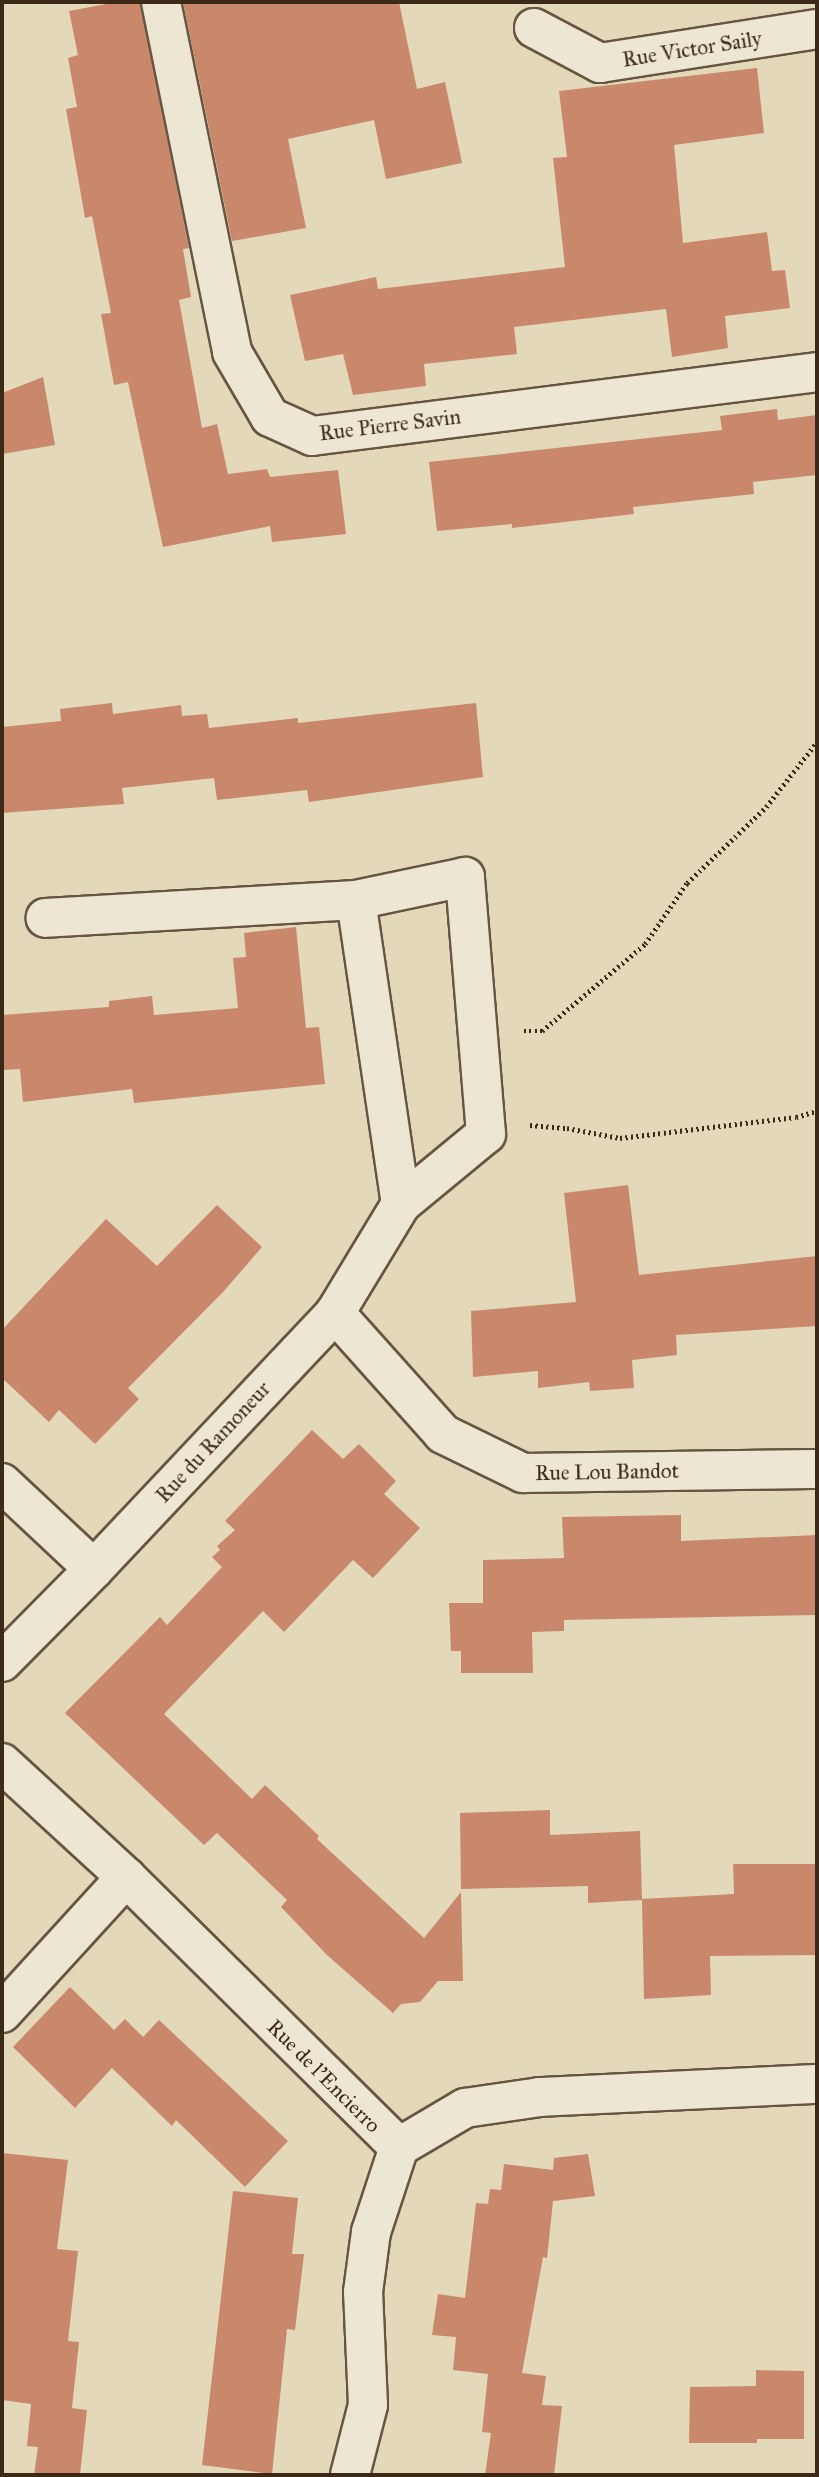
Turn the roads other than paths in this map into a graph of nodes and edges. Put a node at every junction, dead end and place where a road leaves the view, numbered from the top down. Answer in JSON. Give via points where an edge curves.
{"nodes":[{"id":1,"x":161,"y":2,"type":"edge"},
{"id":2,"x":814,"y":22,"type":"edge"},
{"id":3,"x":534,"y":28,"type":"dead end"},
{"id":4,"x":817,"y":372,"type":"edge"},
{"id":5,"x":356,"y":900,"type":"junction"},
{"id":6,"x":46,"y":918,"type":"dead end"},
{"id":7,"x":401,"y":1204,"type":"junction"},
{"id":8,"x":335,"y":1312,"type":"junction"},
{"id":9,"x":817,"y":1469,"type":"edge"},
{"id":10,"x":2,"y":1483,"type":"edge"},
{"id":11,"x":94,"y":1569,"type":"junction"},
{"id":12,"x":2,"y":1662,"type":"edge"},
{"id":13,"x":2,"y":1763,"type":"edge"},
{"id":14,"x":127,"y":1877,"type":"junction"},
{"id":15,"x":2,"y":2013,"type":"edge"},
{"id":16,"x":817,"y":2084,"type":"edge"},
{"id":17,"x":399,"y":2147,"type":"junction"},
{"id":18,"x":350,"y":2475,"type":"edge"}],
"edges":[{"from":1,"to":4,"type":"street","name":"Rue Pierre Savin","via":[[232,352],[270,417],[312,436]]},
{"from":2,"to":3,"type":"street","name":"Rue Victor Saily","via":[[600,63]]},
{"from":5,"to":6,"type":"street"},
{"from":5,"to":7,"type":"street"},
{"from":5,"to":7,"type":"street","name":"Rue du Ramoneur","via":[[465,877],[486,1134]]},
{"from":7,"to":8,"type":"street","name":"Rue du Ramoneur"},
{"from":8,"to":9,"type":"street","name":"Rue Lou Bandot","via":[[443,1434],[523,1473]]},
{"from":8,"to":11,"type":"street","name":"Rue du Ramoneur"},
{"from":10,"to":11,"type":"street"},
{"from":11,"to":12,"type":"street","name":"Rue du Ramoneur"},
{"from":13,"to":14,"type":"street","name":"Rue de l'Encierro"},
{"from":14,"to":15,"type":"street"},
{"from":14,"to":17,"type":"street","name":"Rue de l'Encierro"},
{"from":16,"to":17,"type":"street","name":"Rue de l'Encierro","via":[[540,2097],[465,2108]]},
{"from":17,"to":18,"type":"street","via":[[371,2232],[363,2292],[368,2405]]}]}
